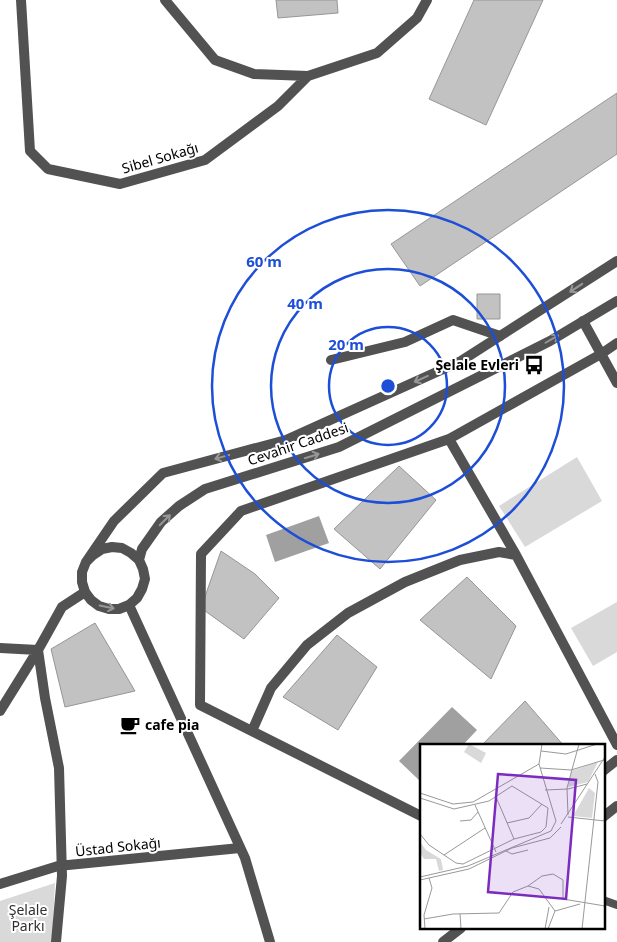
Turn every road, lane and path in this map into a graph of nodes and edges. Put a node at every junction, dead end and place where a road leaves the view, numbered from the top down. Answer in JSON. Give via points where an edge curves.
{"nodes":[{"id":1,"x":21,"y":0,"type":"edge"},
{"id":2,"x":165,"y":0,"type":"edge"},
{"id":3,"x":427,"y":0,"type":"edge"},
{"id":4,"x":308,"y":76,"type":"junction"},
{"id":5,"x":617,"y":262,"type":"edge"},
{"id":6,"x":617,"y":301,"type":"edge"},
{"id":7,"x":583,"y":321,"type":"junction"},
{"id":8,"x":500,"y":336,"type":"junction"},
{"id":9,"x":617,"y":343,"type":"edge"},
{"id":10,"x":601,"y":354,"type":"junction"},
{"id":11,"x":331,"y":360,"type":"dead end"},
{"id":12,"x":617,"y":383,"type":"edge"},
{"id":13,"x":449,"y":439,"type":"junction"},
{"id":14,"x":516,"y":555,"type":"junction"},
{"id":15,"x":139,"y":560,"type":"junction"},
{"id":16,"x":86,"y":562,"type":"junction"},
{"id":17,"x":85,"y":592,"type":"junction"},
{"id":18,"x":129,"y":605,"type":"junction"},
{"id":19,"x":0,"y":648,"type":"edge"},
{"id":20,"x":38,"y":650,"type":"junction"},
{"id":21,"x":0,"y":711,"type":"edge"},
{"id":22,"x":252,"y":732,"type":"junction"},
{"id":23,"x":617,"y":745,"type":"edge"},
{"id":24,"x":617,"y":760,"type":"edge"},
{"id":25,"x":604,"y":771,"type":"edge"},
{"id":26,"x":617,"y":806,"type":"edge"},
{"id":27,"x":420,"y":816,"type":"edge"},
{"id":28,"x":604,"y":816,"type":"edge"},
{"id":29,"x":240,"y":848,"type":"junction"},
{"id":30,"x":62,"y":866,"type":"junction"},
{"id":31,"x":0,"y":884,"type":"edge"},
{"id":32,"x":604,"y":900,"type":"edge"},
{"id":33,"x":617,"y":905,"type":"edge"},
{"id":34,"x":458,"y":930,"type":"edge"},
{"id":35,"x":56,"y":942,"type":"edge"},
{"id":36,"x":270,"y":942,"type":"edge"},
{"id":37,"x":443,"y":942,"type":"edge"}],
"edges":[{"from":1,"to":4,"type":"street","name":"Sibel Sokağı","via":[[30,151],[48,169],[120,184],[205,160],[278,106]]},
{"from":2,"to":4,"type":"street","via":[[215,60],[254,74]]},
{"from":3,"to":4,"type":"street","via":[[418,18],[377,52]]},
{"from":5,"to":8,"type":"street","name":"Cevahir Caddesi","one_way":true},
{"from":6,"to":7,"type":"street","name":"Cevahir Caddesi"},
{"from":7,"to":10,"type":"street"},
{"from":15,"to":7,"type":"street","name":"Cevahir Caddesi","one_way":true,"via":[[142,549],[161,522],[205,489],[339,447],[550,341]]},
{"from":8,"to":11,"type":"street","via":[[453,320],[405,342]]},
{"from":8,"to":16,"type":"street","name":"Cevahir Caddesi","one_way":true,"via":[[461,361],[286,440],[163,473],[114,521]]},
{"from":9,"to":10,"type":"street"},
{"from":10,"to":12,"type":"street"},
{"from":10,"to":13,"type":"street"},
{"from":13,"to":14,"type":"street"},
{"from":13,"to":22,"type":"street","via":[[241,512],[202,554],[200,705]]},
{"from":14,"to":22,"type":"street","via":[[499,552],[460,560],[405,582],[348,613],[307,645],[271,688]]},
{"from":14,"to":23,"type":"street"},
{"from":15,"to":16,"type":"street","via":[[122,548],[112,547],[97,552]]},
{"from":15,"to":18,"type":"street","via":[[144,579],[142,590]]},
{"from":16,"to":17,"type":"street","name":"Cevahir Caddesi","via":[[82,577]]},
{"from":17,"to":18,"type":"street","one_way":true,"via":[[99,606],[109,609]]},
{"from":17,"to":20,"type":"street","via":[[62,606]]},
{"from":18,"to":29,"type":"street"},
{"from":19,"to":20,"type":"street"},
{"from":20,"to":21,"type":"street"},
{"from":20,"to":30,"type":"street","via":[[59,768]]},
{"from":22,"to":27,"type":"street"},
{"from":24,"to":25,"type":"street"},
{"from":26,"to":28,"type":"street"},
{"from":29,"to":30,"type":"street","name":"Üstad Sokağı"},
{"from":29,"to":36,"type":"street"},
{"from":30,"to":31,"type":"street","name":"Üstad Sokağı"},
{"from":30,"to":35,"type":"street"},
{"from":32,"to":33,"type":"lane"},
{"from":34,"to":37,"type":"street"}]}
